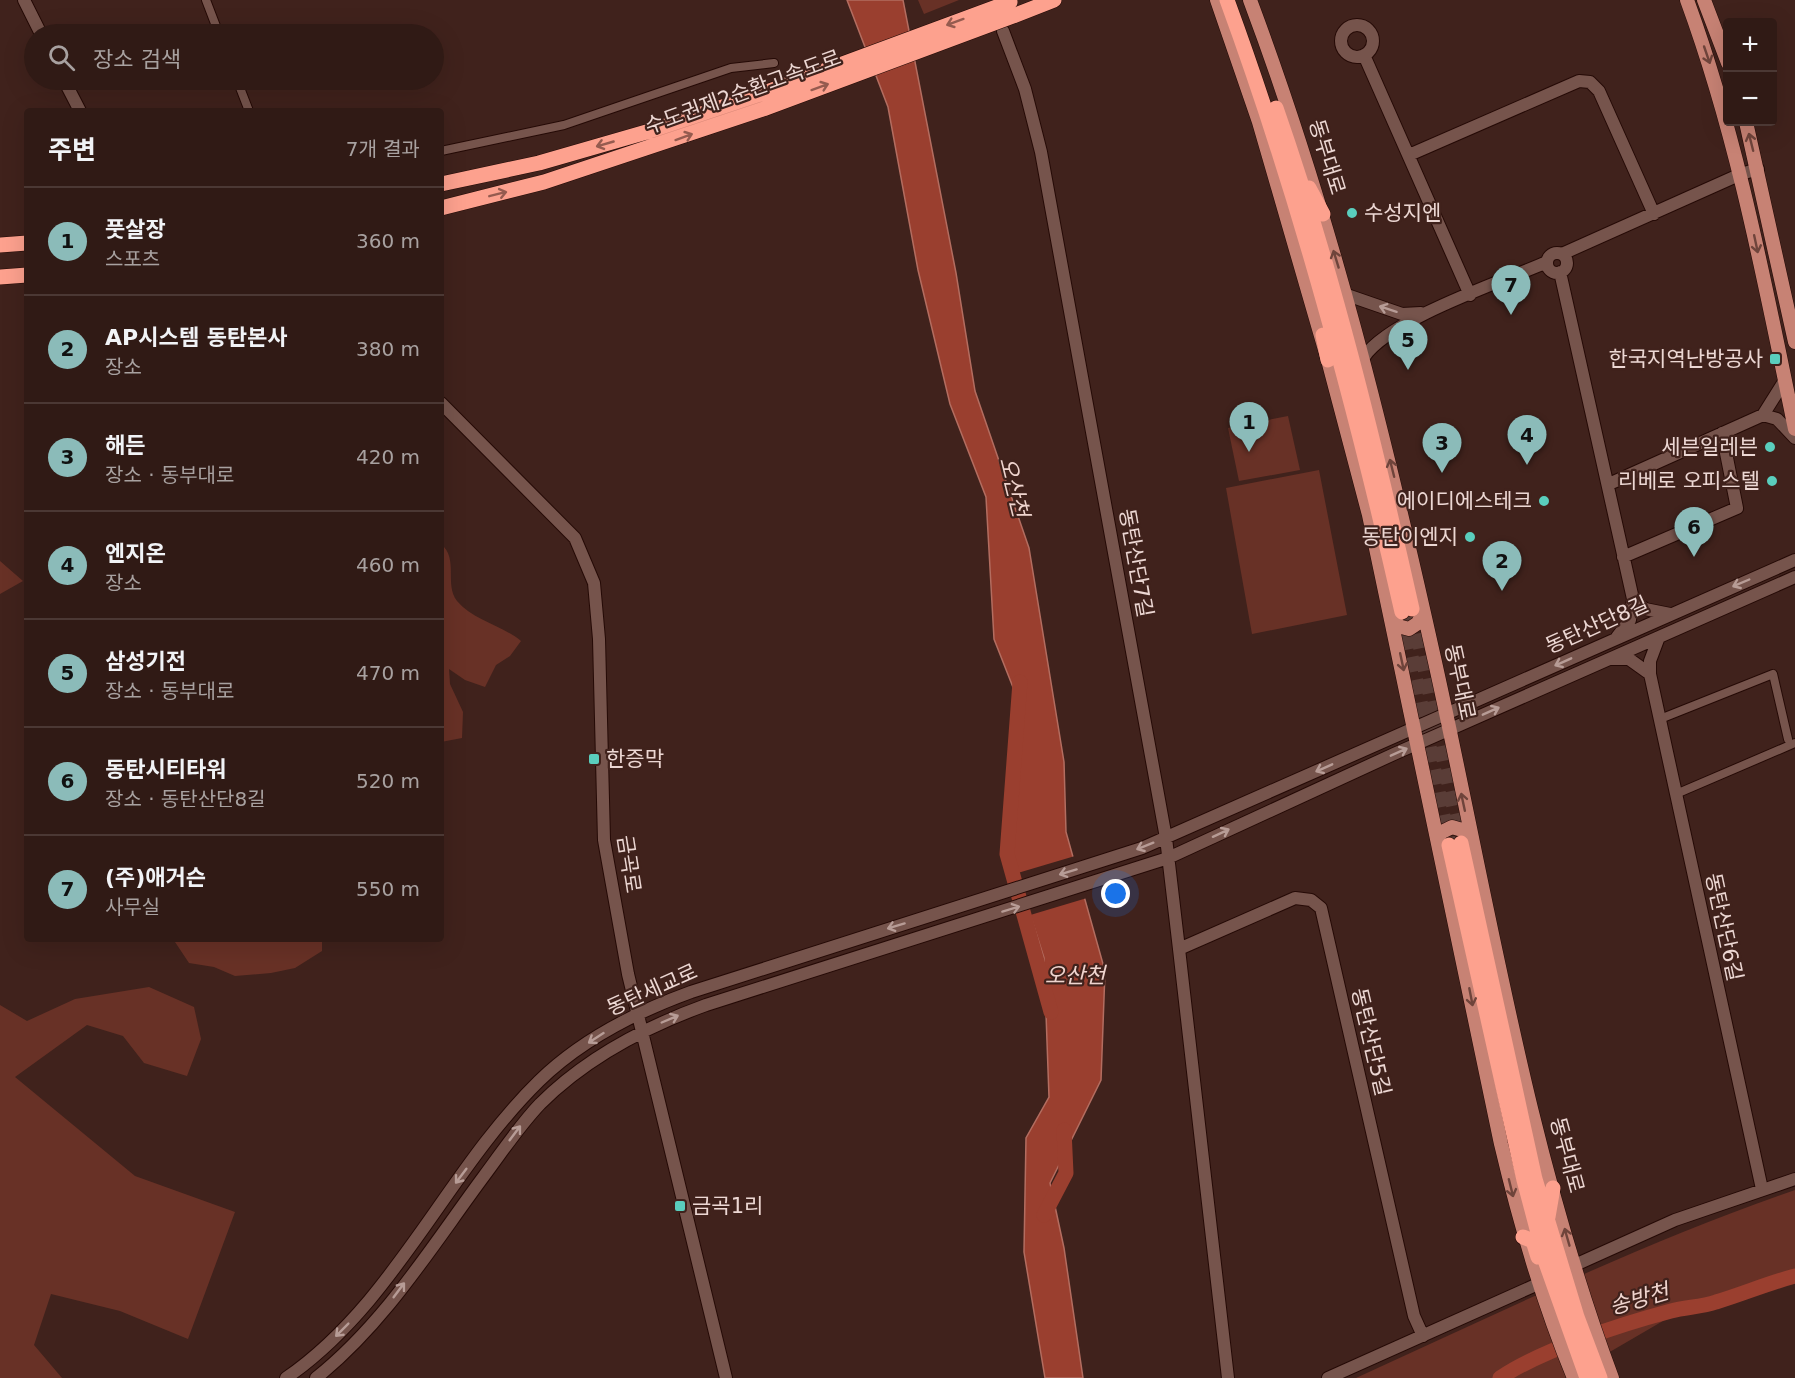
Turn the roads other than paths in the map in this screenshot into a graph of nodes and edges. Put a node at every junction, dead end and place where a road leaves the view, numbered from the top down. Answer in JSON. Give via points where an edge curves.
{"nodes":[{"id":1,"x":24,"y":0,"type":"edge"},
{"id":2,"x":206,"y":0,"type":"edge"},
{"id":3,"x":1054,"y":0,"type":"edge"},
{"id":4,"x":1216,"y":0,"type":"edge"},
{"id":5,"x":1227,"y":0,"type":"edge"},
{"id":6,"x":1238,"y":0,"type":"edge"},
{"id":7,"x":1250,"y":0,"type":"edge"},
{"id":8,"x":1687,"y":0,"type":"edge"},
{"id":9,"x":1704,"y":0,"type":"edge"},
{"id":10,"x":1013,"y":6,"type":"edge"},
{"id":11,"x":36,"y":24,"type":"edge"},
{"id":12,"x":215,"y":24,"type":"edge"},
{"id":13,"x":1003,"y":31,"type":"dead end"},
{"id":14,"x":1723,"y":50,"type":"edge"},
{"id":15,"x":1364,"y":55,"type":"dead end"},
{"id":16,"x":774,"y":63,"type":"dead end"},
{"id":17,"x":69,"y":90,"type":"edge"},
{"id":18,"x":241,"y":90,"type":"edge"},
{"id":19,"x":763,"y":101,"type":"junction"},
{"id":20,"x":78,"y":108,"type":"edge"},
{"id":21,"x":248,"y":108,"type":"edge"},
{"id":22,"x":1747,"y":126,"type":"edge"},
{"id":23,"x":1276,"y":143,"type":"junction"},
{"id":24,"x":444,"y":150,"type":"edge"},
{"id":25,"x":1408,"y":156,"type":"junction"},
{"id":26,"x":1294,"y":159,"type":"junction"},
{"id":27,"x":1758,"y":170,"type":"junction"},
{"id":28,"x":1741,"y":174,"type":"junction"},
{"id":29,"x":444,"y":183,"type":"edge"},
{"id":30,"x":444,"y":207,"type":"edge"},
{"id":31,"x":1323,"y":214,"type":"junction"},
{"id":32,"x":1654,"y":214,"type":"junction"},
{"id":33,"x":24,"y":243,"type":"edge"},
{"id":34,"x":0,"y":246,"type":"edge"},
{"id":35,"x":1562,"y":255,"type":"junction"},
{"id":36,"x":1547,"y":262,"type":"junction"},
{"id":37,"x":1560,"y":272,"type":"junction"},
{"id":38,"x":24,"y":275,"type":"edge"},
{"id":39,"x":0,"y":277,"type":"edge"},
{"id":40,"x":1347,"y":295,"type":"junction"},
{"id":41,"x":1470,"y":295,"type":"junction"},
{"id":42,"x":1431,"y":312,"type":"junction"},
{"id":43,"x":1795,"y":342,"type":"edge"},
{"id":44,"x":1364,"y":357,"type":"junction"},
{"id":45,"x":1328,"y":360,"type":"junction"},
{"id":46,"x":1785,"y":380,"type":"junction"},
{"id":47,"x":444,"y":407,"type":"edge"},
{"id":48,"x":1763,"y":415,"type":"junction"},
{"id":49,"x":1795,"y":429,"type":"edge"},
{"id":50,"x":1722,"y":433,"type":"junction"},
{"id":51,"x":1795,"y":438,"type":"edge"},
{"id":52,"x":1609,"y":484,"type":"junction"},
{"id":53,"x":1623,"y":557,"type":"junction"},
{"id":54,"x":1795,"y":560,"type":"edge"},
{"id":55,"x":1795,"y":577,"type":"edge"},
{"id":56,"x":1633,"y":599,"type":"junction"},
{"id":57,"x":1407,"y":612,"type":"junction"},
{"id":58,"x":1671,"y":614,"type":"junction"},
{"id":59,"x":1616,"y":638,"type":"junction"},
{"id":60,"x":1659,"y":638,"type":"junction"},
{"id":61,"x":1607,"y":660,"type":"junction"},
{"id":62,"x":1650,"y":674,"type":"junction"},
{"id":63,"x":1444,"y":713,"type":"junction"},
{"id":64,"x":1660,"y":719,"type":"junction"},
{"id":65,"x":1415,"y":726,"type":"junction"},
{"id":66,"x":1448,"y":730,"type":"junction"},
{"id":67,"x":1791,"y":741,"type":"edge"},
{"id":68,"x":1419,"y":743,"type":"junction"},
{"id":69,"x":1676,"y":794,"type":"junction"},
{"id":70,"x":1166,"y":838,"type":"junction"},
{"id":71,"x":1454,"y":840,"type":"junction"},
{"id":72,"x":1168,"y":858,"type":"junction"},
{"id":73,"x":1179,"y":949,"type":"junction"},
{"id":74,"x":638,"y":1013,"type":"junction"},
{"id":75,"x":642,"y":1032,"type":"junction"},
{"id":76,"x":1795,"y":1179,"type":"edge"},
{"id":77,"x":1553,"y":1188,"type":"junction"},
{"id":78,"x":1762,"y":1189,"type":"junction"},
{"id":79,"x":1547,"y":1220,"type":"junction"},
{"id":80,"x":1523,"y":1237,"type":"junction"},
{"id":81,"x":1575,"y":1265,"type":"junction"},
{"id":82,"x":1538,"y":1284,"type":"junction"},
{"id":83,"x":1570,"y":1317,"type":"junction"},
{"id":84,"x":1423,"y":1336,"type":"junction"},
{"id":85,"x":1584,"y":1352,"type":"junction"},
{"id":86,"x":286,"y":1378,"type":"edge"},
{"id":87,"x":316,"y":1378,"type":"edge"},
{"id":88,"x":726,"y":1378,"type":"edge"},
{"id":89,"x":1228,"y":1378,"type":"edge"},
{"id":90,"x":1328,"y":1378,"type":"edge"},
{"id":91,"x":1574,"y":1378,"type":"edge"},
{"id":92,"x":1587,"y":1378,"type":"edge"},
{"id":93,"x":1600,"y":1378,"type":"edge"},
{"id":94,"x":1612,"y":1378,"type":"edge"}],
"edges":[{"from":1,"to":11,"type":"street"},
{"from":2,"to":12,"type":"street"},
{"from":3,"to":10,"type":"highway","name":"수도권제2순환고속도로"},
{"from":4,"to":45,"type":"main road","name":"동부대로","via":[[1259,122]]},
{"from":5,"to":23,"type":"highway","name":"동부대로"},
{"from":6,"to":26,"type":"highway","name":"동부대로"},
{"from":7,"to":31,"type":"main road","name":"동부대로","via":[[1288,101]]},
{"from":8,"to":28,"type":"main road","one_way":true},
{"from":9,"to":14,"type":"main road"},
{"from":10,"to":19,"type":"highway","name":"수도권제2순환고속도로","bridge":true},
{"from":13,"to":70,"type":"street","name":"동탄산단7길","via":[[1025,89],[1041,152]]},
{"from":15,"to":25,"type":"street"},
{"from":16,"to":24,"type":"street","via":[[731,68],[564,125]]},
{"from":17,"to":20,"type":"street"},
{"from":18,"to":21,"type":"street"},
{"from":19,"to":29,"type":"highway","name":"수도권제2순환고속도로","one_way":true,"via":[[538,163]]},
{"from":30,"to":19,"type":"highway","name":"수도권제2순환고속도로","one_way":true,"via":[[544,182]]},
{"from":27,"to":22,"type":"main road","one_way":true},
{"from":23,"to":45,"type":"highway","via":[[1293,229],[1317,307]]},
{"from":23,"to":57,"type":"highway","name":"동부대로","via":[[1331,328]]},
{"from":25,"to":32,"type":"street","via":[[1579,81],[1590,82],[1599,91]]},
{"from":25,"to":41,"type":"street"},
{"from":26,"to":31,"type":"highway"},
{"from":26,"to":57,"type":"highway","name":"동부대로","via":[[1343,327]]},
{"from":27,"to":28,"type":"street"},
{"from":27,"to":43,"type":"main road"},
{"from":28,"to":32,"type":"street"},
{"from":28,"to":46,"type":"main road","one_way":true},
{"from":40,"to":31,"type":"main road","name":"동부대로","one_way":true},
{"from":32,"to":35,"type":"street"},
{"from":33,"to":34,"type":"highway"},
{"from":35,"to":36,"type":"street","via":[[1552,254]]},
{"from":35,"to":37,"type":"street","via":[[1566,266]]},
{"from":36,"to":37,"type":"street","via":[[1551,271]]},
{"from":36,"to":41,"type":"street"},
{"from":37,"to":52,"type":"street"},
{"from":38,"to":39,"type":"highway"},
{"from":42,"to":40,"type":"street","one_way":true,"via":[[1402,314]]},
{"from":40,"to":44,"type":"main road","name":"동부대로"},
{"from":41,"to":42,"type":"street"},
{"from":42,"to":44,"type":"street","via":[[1388,334]]},
{"from":57,"to":44,"type":"main road","name":"동부대로","one_way":true,"via":[[1398,492]]},
{"from":45,"to":57,"type":"main road","name":"동부대로"},
{"from":46,"to":48,"type":"street"},
{"from":46,"to":49,"type":"main road"},
{"from":47,"to":74,"type":"street","name":"금곡로","via":[[575,538],[594,584],[604,840]]},
{"from":48,"to":50,"type":"street"},
{"from":48,"to":51,"type":"street","via":[[1777,420]]},
{"from":50,"to":52,"type":"street"},
{"from":50,"to":53,"type":"street","via":[[1737,508]]},
{"from":52,"to":53,"type":"street"},
{"from":53,"to":56,"type":"street"},
{"from":54,"to":58,"type":"street","name":"동탄산단8길","one_way":true},
{"from":55,"to":60,"type":"street","name":"동탄산단8길"},
{"from":56,"to":58,"type":"street","via":[[1645,609]]},
{"from":56,"to":59,"type":"street","via":[[1629,620]]},
{"from":57,"to":63,"type":"main road","name":"동부대로"},
{"from":57,"to":65,"type":"main road","name":"동부대로","one_way":true},
{"from":58,"to":59,"type":"street","name":"동탄산단8길"},
{"from":59,"to":63,"type":"street","name":"동탄산단8길","one_way":true},
{"from":60,"to":61,"type":"street","name":"동탄산단8길"},
{"from":60,"to":62,"type":"street","via":[[1650,661]]},
{"from":61,"to":62,"type":"street","via":[[1629,659]]},
{"from":66,"to":61,"type":"street","name":"동탄산단8길","one_way":true},
{"from":62,"to":64,"type":"street","name":"동탄산단6길"},
{"from":63,"to":65,"type":"street","name":"동탄산단8길"},
{"from":63,"to":66,"type":"main road","name":"동부대로"},
{"from":64,"to":67,"type":"street","via":[[1773,674]]},
{"from":64,"to":69,"type":"street","name":"동탄산단6길"},
{"from":65,"to":68,"type":"main road","name":"동부대로"},
{"from":65,"to":70,"type":"street","one_way":true},
{"from":66,"to":68,"type":"street","name":"동탄산단8길"},
{"from":71,"to":66,"type":"main road","name":"동부대로","one_way":true},
{"from":67,"to":69,"type":"street"},
{"from":68,"to":71,"type":"main road","name":"동부대로"},
{"from":72,"to":68,"type":"street","one_way":true},
{"from":69,"to":78,"type":"street","name":"동탄산단6길"},
{"from":70,"to":72,"type":"street","name":"동탄산단7길"},
{"from":70,"to":74,"type":"street","name":"동탄세교로","one_way":true,"via":[[1124,855],[691,992]]},
{"from":71,"to":77,"type":"main road","name":"동부대로","via":[[1518,1052]]},
{"from":71,"to":79,"type":"highway","name":"동부대로"},
{"from":71,"to":80,"type":"main road","name":"동부대로","one_way":true,"via":[[1501,1144]]},
{"from":71,"to":83,"type":"highway","name":"동부대로","via":[[1524,1180]]},
{"from":72,"to":73,"type":"street"},
{"from":75,"to":72,"type":"street","name":"동탄세교로","one_way":true,"via":[[706,1005]]},
{"from":73,"to":84,"type":"street","name":"동탄산단5길","via":[[1295,898],[1311,900],[1321,908],[1414,1316]]},
{"from":73,"to":89,"type":"street"},
{"from":74,"to":75,"type":"street","name":"금곡로"},
{"from":74,"to":86,"type":"street","name":"동탄세교로","one_way":true,"via":[[573,1053],[541,1079],[503,1120],[360,1312]]},
{"from":87,"to":75,"type":"street","name":"동탄세교로","one_way":true,"via":[[354,1344],[388,1305],[539,1105],[601,1055]]},
{"from":75,"to":88,"type":"street","name":"금곡로"},
{"from":76,"to":78,"type":"street"},
{"from":77,"to":79,"type":"highway"},
{"from":81,"to":77,"type":"main road","name":"동부대로","one_way":true},
{"from":78,"to":81,"type":"street","via":[[1675,1220]]},
{"from":79,"to":83,"type":"highway","name":"동부대로"},
{"from":80,"to":82,"type":"main road","name":"동부대로"},
{"from":80,"to":83,"type":"highway","via":[[1533,1241],[1554,1306]]},
{"from":81,"to":83,"type":"main road","name":"동부대로"},
{"from":82,"to":83,"type":"main road","name":"동부대로"},
{"from":82,"to":84,"type":"street"},
{"from":83,"to":85,"type":"highway","name":"동부대로"},
{"from":83,"to":85,"type":"main road","name":"동부대로"},
{"from":84,"to":90,"type":"street"},
{"from":85,"to":91,"type":"main road","name":"동부대로"},
{"from":85,"to":92,"type":"highway","name":"동부대로"},
{"from":85,"to":93,"type":"highway","name":"동부대로"},
{"from":85,"to":94,"type":"main road","name":"동부대로"}]}
